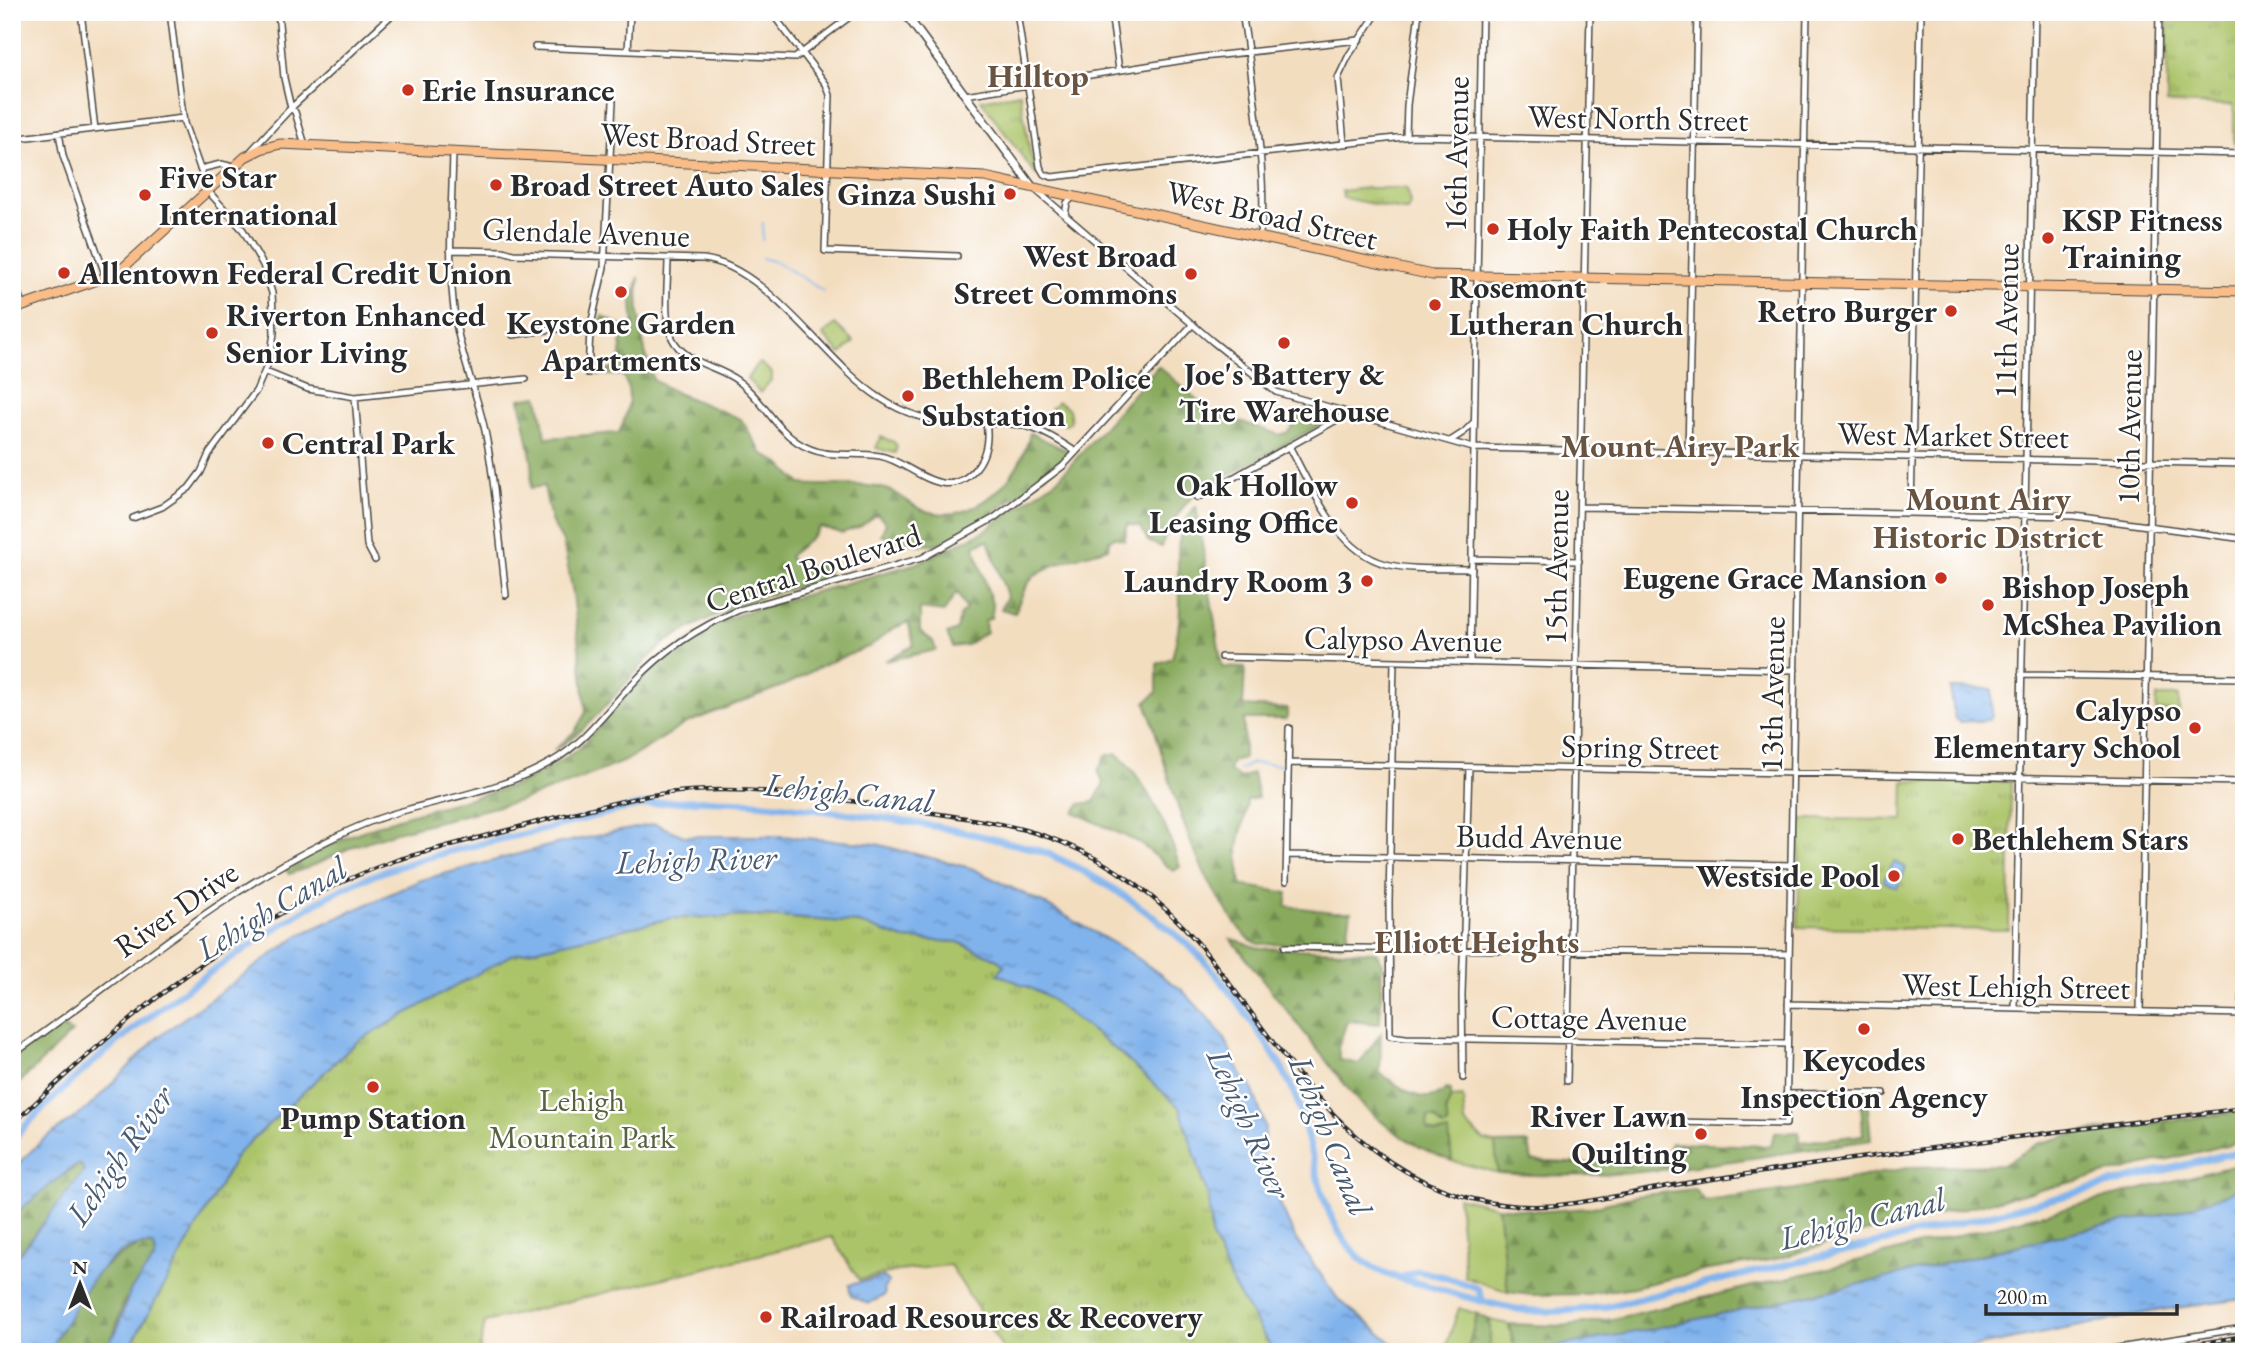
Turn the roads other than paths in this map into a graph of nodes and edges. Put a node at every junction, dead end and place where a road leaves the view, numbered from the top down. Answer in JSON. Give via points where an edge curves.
{"nodes":[{"id":1,"x":81,"y":12,"type":"edge"},
{"id":2,"x":170,"y":12,"type":"edge"},
{"id":3,"x":278,"y":12,"type":"edge"},
{"id":4,"x":395,"y":12,"type":"edge"},
{"id":5,"x":629,"y":12,"type":"edge"},
{"id":6,"x":771,"y":12,"type":"edge"},
{"id":7,"x":856,"y":12,"type":"edge"},
{"id":8,"x":904,"y":12,"type":"edge"},
{"id":9,"x":1017,"y":12,"type":"edge"},
{"id":10,"x":1111,"y":12,"type":"edge"},
{"id":11,"x":1242,"y":12,"type":"edge"},
{"id":12,"x":1378,"y":12,"type":"edge"},
{"id":13,"x":1419,"y":12,"type":"edge"},
{"id":14,"x":1482,"y":12,"type":"edge"},
{"id":15,"x":1590,"y":12,"type":"edge"},
{"id":16,"x":1697,"y":12,"type":"edge"},
{"id":17,"x":1807,"y":12,"type":"edge"},
{"id":18,"x":1921,"y":12,"type":"edge"},
{"id":19,"x":2035,"y":12,"type":"edge"},
{"id":20,"x":2159,"y":12,"type":"edge"},
{"id":21,"x":1359,"y":40,"type":"junction"},
{"id":22,"x":535,"y":47,"type":"dead end"},
{"id":23,"x":628,"y":51,"type":"junction"},
{"id":24,"x":1248,"y":52,"type":"junction"},
{"id":25,"x":802,"y":53,"type":"junction"},
{"id":26,"x":1119,"y":70,"type":"junction"},
{"id":27,"x":1027,"y":85,"type":"junction"},
{"id":28,"x":965,"y":95,"type":"junction"},
{"id":29,"x":613,"y":102,"type":"dead end"},
{"id":30,"x":291,"y":108,"type":"junction"},
{"id":31,"x":183,"y":118,"type":"junction"},
{"id":32,"x":95,"y":129,"type":"junction"},
{"id":33,"x":59,"y":133,"type":"junction"},
{"id":34,"x":1406,"y":136,"type":"junction"},
{"id":35,"x":1480,"y":137,"type":"junction"},
{"id":36,"x":12,"y":139,"type":"edge"},
{"id":37,"x":1587,"y":139,"type":"junction"},
{"id":38,"x":1695,"y":142,"type":"junction"},
{"id":39,"x":1345,"y":143,"type":"junction"},
{"id":40,"x":1806,"y":144,"type":"junction"},
{"id":41,"x":305,"y":145,"type":"junction"},
{"id":42,"x":1919,"y":147,"type":"junction"},
{"id":43,"x":2032,"y":149,"type":"junction"},
{"id":44,"x":453,"y":151,"type":"junction"},
{"id":45,"x":1259,"y":152,"type":"junction"},
{"id":46,"x":2156,"y":152,"type":"junction"},
{"id":47,"x":2244,"y":153,"type":"edge"},
{"id":48,"x":245,"y":157,"type":"junction"},
{"id":49,"x":609,"y":158,"type":"junction"},
{"id":50,"x":234,"y":167,"type":"junction"},
{"id":51,"x":200,"y":169,"type":"junction"},
{"id":52,"x":827,"y":169,"type":"junction"},
{"id":53,"x":1031,"y":185,"type":"junction"},
{"id":54,"x":208,"y":191,"type":"junction"},
{"id":55,"x":1076,"y":195,"type":"junction"},
{"id":56,"x":1065,"y":215,"type":"junction"},
{"id":57,"x":1258,"y":237,"type":"junction"},
{"id":58,"x":450,"y":250,"type":"junction"},
{"id":59,"x":957,"y":256,"type":"dead end"},
{"id":60,"x":605,"y":257,"type":"junction"},
{"id":61,"x":668,"y":259,"type":"junction"},
{"id":62,"x":1477,"y":276,"type":"junction"},
{"id":63,"x":12,"y":277,"type":"edge"},
{"id":64,"x":106,"y":277,"type":"junction"},
{"id":65,"x":1584,"y":278,"type":"junction"},
{"id":66,"x":1692,"y":281,"type":"junction"},
{"id":67,"x":1803,"y":283,"type":"junction"},
{"id":68,"x":1916,"y":285,"type":"junction"},
{"id":69,"x":2029,"y":286,"type":"junction"},
{"id":70,"x":2155,"y":289,"type":"junction"},
{"id":71,"x":2244,"y":291,"type":"edge"},
{"id":72,"x":23,"y":306,"type":"junction"},
{"id":73,"x":12,"y":310,"type":"edge"},
{"id":74,"x":1193,"y":324,"type":"junction"},
{"id":75,"x":590,"y":329,"type":"junction"},
{"id":76,"x":513,"y":335,"type":"dead end"},
{"id":77,"x":266,"y":372,"type":"junction"},
{"id":78,"x":588,"y":373,"type":"dead end"},
{"id":79,"x":526,"y":379,"type":"dead end"},
{"id":80,"x":472,"y":385,"type":"junction"},
{"id":81,"x":355,"y":397,"type":"junction"},
{"id":82,"x":1349,"y":413,"type":"junction"},
{"id":83,"x":1474,"y":422,"type":"junction"},
{"id":84,"x":986,"y":423,"type":"junction"},
{"id":85,"x":1450,"y":441,"type":"junction"},
{"id":86,"x":1289,"y":446,"type":"junction"},
{"id":87,"x":1473,"y":448,"type":"junction"},
{"id":88,"x":1581,"y":450,"type":"junction"},
{"id":89,"x":1076,"y":452,"type":"junction"},
{"id":90,"x":1688,"y":453,"type":"junction"},
{"id":91,"x":1799,"y":455,"type":"junction"},
{"id":92,"x":1912,"y":457,"type":"junction"},
{"id":93,"x":2026,"y":459,"type":"junction"},
{"id":94,"x":2151,"y":463,"type":"junction"},
{"id":95,"x":2244,"y":464,"type":"edge"},
{"id":96,"x":1197,"y":498,"type":"dead end"},
{"id":97,"x":12,"y":499,"type":"edge"},
{"id":98,"x":1580,"y":506,"type":"junction"},
{"id":99,"x":1798,"y":511,"type":"junction"},
{"id":100,"x":1911,"y":513,"type":"junction"},
{"id":101,"x":2024,"y":514,"type":"junction"},
{"id":102,"x":133,"y":518,"type":"dead end"},
{"id":103,"x":2149,"y":526,"type":"junction"},
{"id":104,"x":2244,"y":540,"type":"edge"},
{"id":105,"x":1472,"y":559,"type":"junction"},
{"id":106,"x":375,"y":560,"type":"dead end"},
{"id":107,"x":1579,"y":561,"type":"junction"},
{"id":108,"x":15,"y":562,"type":"dead end"},
{"id":109,"x":1472,"y":569,"type":"junction"},
{"id":110,"x":506,"y":595,"type":"dead end"},
{"id":111,"x":1221,"y":657,"type":"dead end"},
{"id":112,"x":1394,"y":661,"type":"junction"},
{"id":113,"x":1471,"y":663,"type":"junction"},
{"id":114,"x":1577,"y":665,"type":"junction"},
{"id":115,"x":1795,"y":670,"type":"junction"},
{"id":116,"x":2021,"y":675,"type":"junction"},
{"id":117,"x":2146,"y":677,"type":"junction"},
{"id":118,"x":2244,"y":678,"type":"edge"},
{"id":119,"x":1289,"y":728,"type":"dead end"},
{"id":120,"x":1288,"y":763,"type":"junction"},
{"id":121,"x":1392,"y":765,"type":"junction"},
{"id":122,"x":1469,"y":767,"type":"junction"},
{"id":123,"x":1575,"y":769,"type":"junction"},
{"id":124,"x":1793,"y":773,"type":"junction"},
{"id":125,"x":2020,"y":778,"type":"junction"},
{"id":126,"x":2145,"y":780,"type":"junction"},
{"id":127,"x":2244,"y":782,"type":"edge"},
{"id":128,"x":377,"y":818,"type":"joint"},
{"id":129,"x":1287,"y":855,"type":"junction"},
{"id":130,"x":1391,"y":857,"type":"junction"},
{"id":131,"x":1466,"y":859,"type":"junction"},
{"id":132,"x":1573,"y":860,"type":"junction"},
{"id":133,"x":1791,"y":865,"type":"junction"},
{"id":134,"x":1286,"y":881,"type":"dead end"},
{"id":135,"x":2244,"y":930,"type":"edge"},
{"id":136,"x":1285,"y":947,"type":"dead end"},
{"id":137,"x":1389,"y":948,"type":"junction"},
{"id":138,"x":1465,"y":948,"type":"junction"},
{"id":139,"x":1571,"y":950,"type":"junction"},
{"id":140,"x":1789,"y":954,"type":"junction"},
{"id":141,"x":1788,"y":1004,"type":"junction"},
{"id":142,"x":2015,"y":1009,"type":"junction"},
{"id":143,"x":2140,"y":1012,"type":"junction"},
{"id":144,"x":2243,"y":1014,"type":"edge"},
{"id":145,"x":1462,"y":1038,"type":"junction"},
{"id":146,"x":1569,"y":1040,"type":"junction"},
{"id":147,"x":1787,"y":1044,"type":"junction"},
{"id":148,"x":12,"y":1055,"type":"edge"},
{"id":149,"x":1463,"y":1078,"type":"dead end"},
{"id":150,"x":1567,"y":1081,"type":"dead end"},
{"id":151,"x":1884,"y":1093,"type":"dead end"},
{"id":152,"x":1786,"y":1094,"type":"junction"},
{"id":153,"x":1672,"y":1122,"type":"dead end"},
{"id":154,"x":2244,"y":1328,"type":"edge"},
{"id":155,"x":2093,"y":1352,"type":"edge"}],
"edges":[{"from":1,"to":32,"type":"street"},
{"from":2,"to":31,"type":"street"},
{"from":3,"to":30,"type":"street"},
{"from":4,"to":30,"type":"street"},
{"from":5,"to":23,"type":"street"},
{"from":6,"to":25,"type":"street"},
{"from":7,"to":25,"type":"street"},
{"from":8,"to":28,"type":"street"},
{"from":9,"to":27,"type":"street"},
{"from":10,"to":26,"type":"street"},
{"from":11,"to":24,"type":"street"},
{"from":12,"to":21,"type":"street"},
{"from":13,"to":34,"type":"street"},
{"from":14,"to":35,"type":"street","name":"16th Avenue"},
{"from":15,"to":37,"type":"street","name":"15th Avenue"},
{"from":16,"to":38,"type":"street"},
{"from":17,"to":40,"type":"street","name":"13th Avenue"},
{"from":18,"to":42,"type":"street"},
{"from":19,"to":43,"type":"street","name":"11th Avenue"},
{"from":20,"to":46,"type":"street","name":"10th Avenue"},
{"from":21,"to":24,"type":"street"},
{"from":21,"to":39,"type":"street","via":[[1338,78]]},
{"from":22,"to":23,"type":"street"},
{"from":23,"to":25,"type":"street","via":[[795,58]]},
{"from":24,"to":26,"type":"street"},
{"from":24,"to":45,"type":"street"},
{"from":25,"to":52,"type":"street","via":[[830,95]]},
{"from":26,"to":27,"type":"street"},
{"from":27,"to":28,"type":"street"},
{"from":27,"to":45,"type":"street","name":"West North Street","via":[[1039,165],[1052,177]]},
{"from":28,"to":53,"type":"street"},
{"from":29,"to":49,"type":"street"},
{"from":30,"to":41,"type":"street"},
{"from":30,"to":48,"type":"street"},
{"from":31,"to":32,"type":"street"},
{"from":31,"to":51,"type":"street"},
{"from":32,"to":33,"type":"street"},
{"from":33,"to":36,"type":"street"},
{"from":33,"to":64,"type":"street"},
{"from":34,"to":35,"type":"street","name":"West North Street"},
{"from":34,"to":39,"type":"street","name":"West North Street"},
{"from":35,"to":37,"type":"street","name":"West North Street"},
{"from":35,"to":62,"type":"street","name":"16th Avenue"},
{"from":37,"to":38,"type":"street","name":"West North Street"},
{"from":37,"to":65,"type":"street","name":"15th Avenue"},
{"from":38,"to":40,"type":"street","name":"West North Street"},
{"from":38,"to":66,"type":"street"},
{"from":39,"to":45,"type":"street","name":"West North Street"},
{"from":40,"to":42,"type":"street","name":"West North Street"},
{"from":40,"to":67,"type":"street","name":"13th Avenue"},
{"from":41,"to":44,"type":"main road","name":"West Broad Street"},
{"from":41,"to":48,"type":"main road","name":"West Broad Street","via":[[269,146]]},
{"from":42,"to":43,"type":"street","name":"West North Street"},
{"from":42,"to":68,"type":"street"},
{"from":43,"to":46,"type":"street","name":"West North Street"},
{"from":43,"to":69,"type":"street","name":"11th Avenue"},
{"from":44,"to":49,"type":"main road","name":"West Broad Street"},
{"from":44,"to":58,"type":"street"},
{"from":45,"to":57,"type":"street","via":[[1263,221]]},
{"from":46,"to":47,"type":"street","name":"West North Street"},
{"from":46,"to":70,"type":"street","name":"10th Avenue"},
{"from":48,"to":50,"type":"main road"},
{"from":49,"to":52,"type":"main road","name":"West Broad Street"},
{"from":49,"to":60,"type":"street"},
{"from":50,"to":51,"type":"street","via":[[222,164]]},
{"from":50,"to":54,"type":"main road"},
{"from":51,"to":54,"type":"street"},
{"from":52,"to":53,"type":"main road","name":"West Broad Street","via":[[985,177]]},
{"from":52,"to":59,"type":"street","via":[[827,252]]},
{"from":53,"to":55,"type":"main road","name":"West Broad Street"},
{"from":53,"to":56,"type":"street","name":"West Market Street"},
{"from":54,"to":64,"type":"main road","via":[[132,261]]},
{"from":54,"to":77,"type":"street","via":[[251,241],[268,278],[274,333]]},
{"from":55,"to":56,"type":"street","via":[[1067,202]]},
{"from":55,"to":57,"type":"main road","name":"West Broad Street"},
{"from":56,"to":74,"type":"street","name":"West Market Street"},
{"from":57,"to":62,"type":"main road","name":"West Broad Street","via":[[1420,273]]},
{"from":58,"to":60,"type":"street","name":"Glendale Avenue"},
{"from":58,"to":80,"type":"street","via":[[455,319]]},
{"from":60,"to":61,"type":"street","name":"Glendale Avenue"},
{"from":60,"to":75,"type":"street"},
{"from":61,"to":84,"type":"street","name":"Glendale Avenue","via":[[721,262],[734,268],[779,302],[859,382],[905,412],[961,424]]},
{"from":61,"to":84,"type":"street","via":[[668,326],[674,342],[692,358],[738,380],[780,428],[806,447],[836,456],[881,456],[926,480],[951,482],[977,468],[987,444]]},
{"from":62,"to":65,"type":"main road","name":"West Broad Street"},
{"from":62,"to":83,"type":"street","name":"16th Avenue"},
{"from":63,"to":72,"type":"street"},
{"from":64,"to":72,"type":"main road"},
{"from":65,"to":66,"type":"main road","name":"West Broad Street"},
{"from":65,"to":88,"type":"street","name":"15th Avenue"},
{"from":66,"to":67,"type":"main road","name":"West Broad Street"},
{"from":66,"to":90,"type":"street"},
{"from":67,"to":68,"type":"main road","name":"West Broad Street"},
{"from":67,"to":91,"type":"street","name":"13th Avenue"},
{"from":68,"to":69,"type":"main road","name":"West Broad Street"},
{"from":68,"to":92,"type":"street"},
{"from":69,"to":70,"type":"main road","name":"West Broad Street"},
{"from":69,"to":93,"type":"street","name":"11th Avenue"},
{"from":70,"to":71,"type":"main road","name":"West Broad Street"},
{"from":70,"to":94,"type":"street","name":"10th Avenue"},
{"from":72,"to":73,"type":"main road"},
{"from":74,"to":82,"type":"street","name":"West Market Street","via":[[1276,392]]},
{"from":74,"to":89,"type":"street","name":"Central Boulevard"},
{"from":75,"to":76,"type":"street"},
{"from":75,"to":78,"type":"street"},
{"from":77,"to":81,"type":"street","via":[[308,389]]},
{"from":77,"to":102,"type":"street","via":[[189,488],[162,508]]},
{"from":79,"to":80,"type":"street"},
{"from":80,"to":81,"type":"street"},
{"from":80,"to":110,"type":"street","via":[[487,441]]},
{"from":81,"to":106,"type":"street","via":[[367,545]]},
{"from":82,"to":85,"type":"street","name":"West Market Street"},
{"from":82,"to":86,"type":"street"},
{"from":83,"to":85,"type":"street"},
{"from":83,"to":87,"type":"street","name":"16th Avenue"},
{"from":84,"to":89,"type":"street","via":[[1034,429]]},
{"from":85,"to":87,"type":"street","name":"West Market Street"},
{"from":86,"to":96,"type":"street"},
{"from":86,"to":109,"type":"street","via":[[1334,526],[1361,553],[1394,566]]},
{"from":87,"to":88,"type":"street","name":"West Market Street"},
{"from":87,"to":105,"type":"street","name":"16th Avenue"},
{"from":88,"to":90,"type":"street","name":"West Market Street"},
{"from":88,"to":98,"type":"street","name":"15th Avenue"},
{"from":89,"to":128,"type":"street","name":"Central Boulevard","via":[[994,518],[937,551],[738,610],[697,630],[648,667],[579,742],[535,771],[497,786]]},
{"from":90,"to":91,"type":"street","name":"West Market Street"},
{"from":91,"to":92,"type":"street","name":"West Market Street"},
{"from":91,"to":99,"type":"street","name":"13th Avenue"},
{"from":92,"to":93,"type":"street","name":"West Market Street"},
{"from":92,"to":100,"type":"street"},
{"from":93,"to":94,"type":"street","name":"West Market Street"},
{"from":93,"to":101,"type":"street","name":"11th Avenue"},
{"from":94,"to":95,"type":"street","name":"West Market Street"},
{"from":94,"to":103,"type":"street","name":"10th Avenue"},
{"from":97,"to":108,"type":"street"},
{"from":98,"to":99,"type":"street"},
{"from":98,"to":107,"type":"street","name":"15th Avenue"},
{"from":99,"to":100,"type":"street"},
{"from":99,"to":115,"type":"street","name":"13th Avenue"},
{"from":100,"to":101,"type":"street"},
{"from":101,"to":103,"type":"street"},
{"from":101,"to":116,"type":"street","name":"11th Avenue"},
{"from":103,"to":104,"type":"street"},
{"from":103,"to":117,"type":"street","name":"10th Avenue"},
{"from":105,"to":107,"type":"street"},
{"from":105,"to":109,"type":"street","name":"16th Avenue"},
{"from":107,"to":114,"type":"street","name":"15th Avenue"},
{"from":109,"to":113,"type":"street","name":"16th Avenue"},
{"from":111,"to":112,"type":"street","name":"Calypso Avenue"},
{"from":112,"to":113,"type":"street","name":"Calypso Avenue"},
{"from":112,"to":121,"type":"street"},
{"from":113,"to":114,"type":"street","name":"Calypso Avenue"},
{"from":114,"to":115,"type":"street","name":"Calypso Avenue"},
{"from":114,"to":123,"type":"street","name":"15th Avenue"},
{"from":115,"to":124,"type":"street","name":"13th Avenue"},
{"from":116,"to":117,"type":"street"},
{"from":116,"to":125,"type":"street","name":"11th Avenue"},
{"from":117,"to":118,"type":"street"},
{"from":117,"to":126,"type":"street","name":"10th Avenue"},
{"from":119,"to":120,"type":"street"},
{"from":120,"to":121,"type":"street","name":"Spring Street"},
{"from":120,"to":129,"type":"street"},
{"from":121,"to":122,"type":"street","name":"Spring Street"},
{"from":121,"to":130,"type":"street"},
{"from":122,"to":123,"type":"street","name":"Spring Street"},
{"from":122,"to":131,"type":"street"},
{"from":123,"to":124,"type":"street","name":"Spring Street"},
{"from":123,"to":132,"type":"street","name":"15th Avenue"},
{"from":124,"to":125,"type":"street","name":"Spring Street"},
{"from":124,"to":133,"type":"street","name":"13th Avenue"},
{"from":125,"to":126,"type":"street","name":"Spring Street"},
{"from":125,"to":142,"type":"street","name":"11th Avenue"},
{"from":126,"to":127,"type":"street","name":"Spring Street"},
{"from":126,"to":143,"type":"street","name":"10th Avenue"},
{"from":128,"to":148,"type":"street","name":"River Drive","via":[[250,884]]},
{"from":129,"to":130,"type":"street","name":"Budd Avenue"},
{"from":129,"to":134,"type":"street"},
{"from":130,"to":131,"type":"street","name":"Budd Avenue"},
{"from":130,"to":137,"type":"street"},
{"from":131,"to":132,"type":"street","name":"Budd Avenue"},
{"from":131,"to":138,"type":"street"},
{"from":132,"to":133,"type":"street","name":"Budd Avenue"},
{"from":132,"to":139,"type":"street","name":"15th Avenue"},
{"from":133,"to":140,"type":"street","name":"13th Avenue"},
{"from":135,"to":144,"type":"street"},
{"from":136,"to":137,"type":"street"},
{"from":137,"to":138,"type":"street"},
{"from":137,"to":145,"type":"street","name":"Cottage Avenue","via":[[1390,1036]]},
{"from":138,"to":139,"type":"street"},
{"from":138,"to":145,"type":"street"},
{"from":139,"to":140,"type":"street"},
{"from":139,"to":146,"type":"street","name":"15th Avenue"},
{"from":140,"to":141,"type":"street","name":"13th Avenue"},
{"from":141,"to":142,"type":"street","name":"West Lehigh Street"},
{"from":141,"to":147,"type":"street","name":"13th Avenue"},
{"from":142,"to":143,"type":"street","name":"West Lehigh Street"},
{"from":143,"to":144,"type":"street","name":"West Lehigh Street"},
{"from":145,"to":146,"type":"street","name":"Cottage Avenue"},
{"from":145,"to":149,"type":"street"},
{"from":146,"to":147,"type":"street","name":"Cottage Avenue"},
{"from":146,"to":150,"type":"street","name":"15th Avenue"},
{"from":147,"to":152,"type":"street","name":"13th Avenue"},
{"from":151,"to":152,"type":"street"},
{"from":152,"to":153,"type":"street","name":"13th Avenue","via":[[1786,1124]]},
{"from":154,"to":155,"type":"street"}]}
